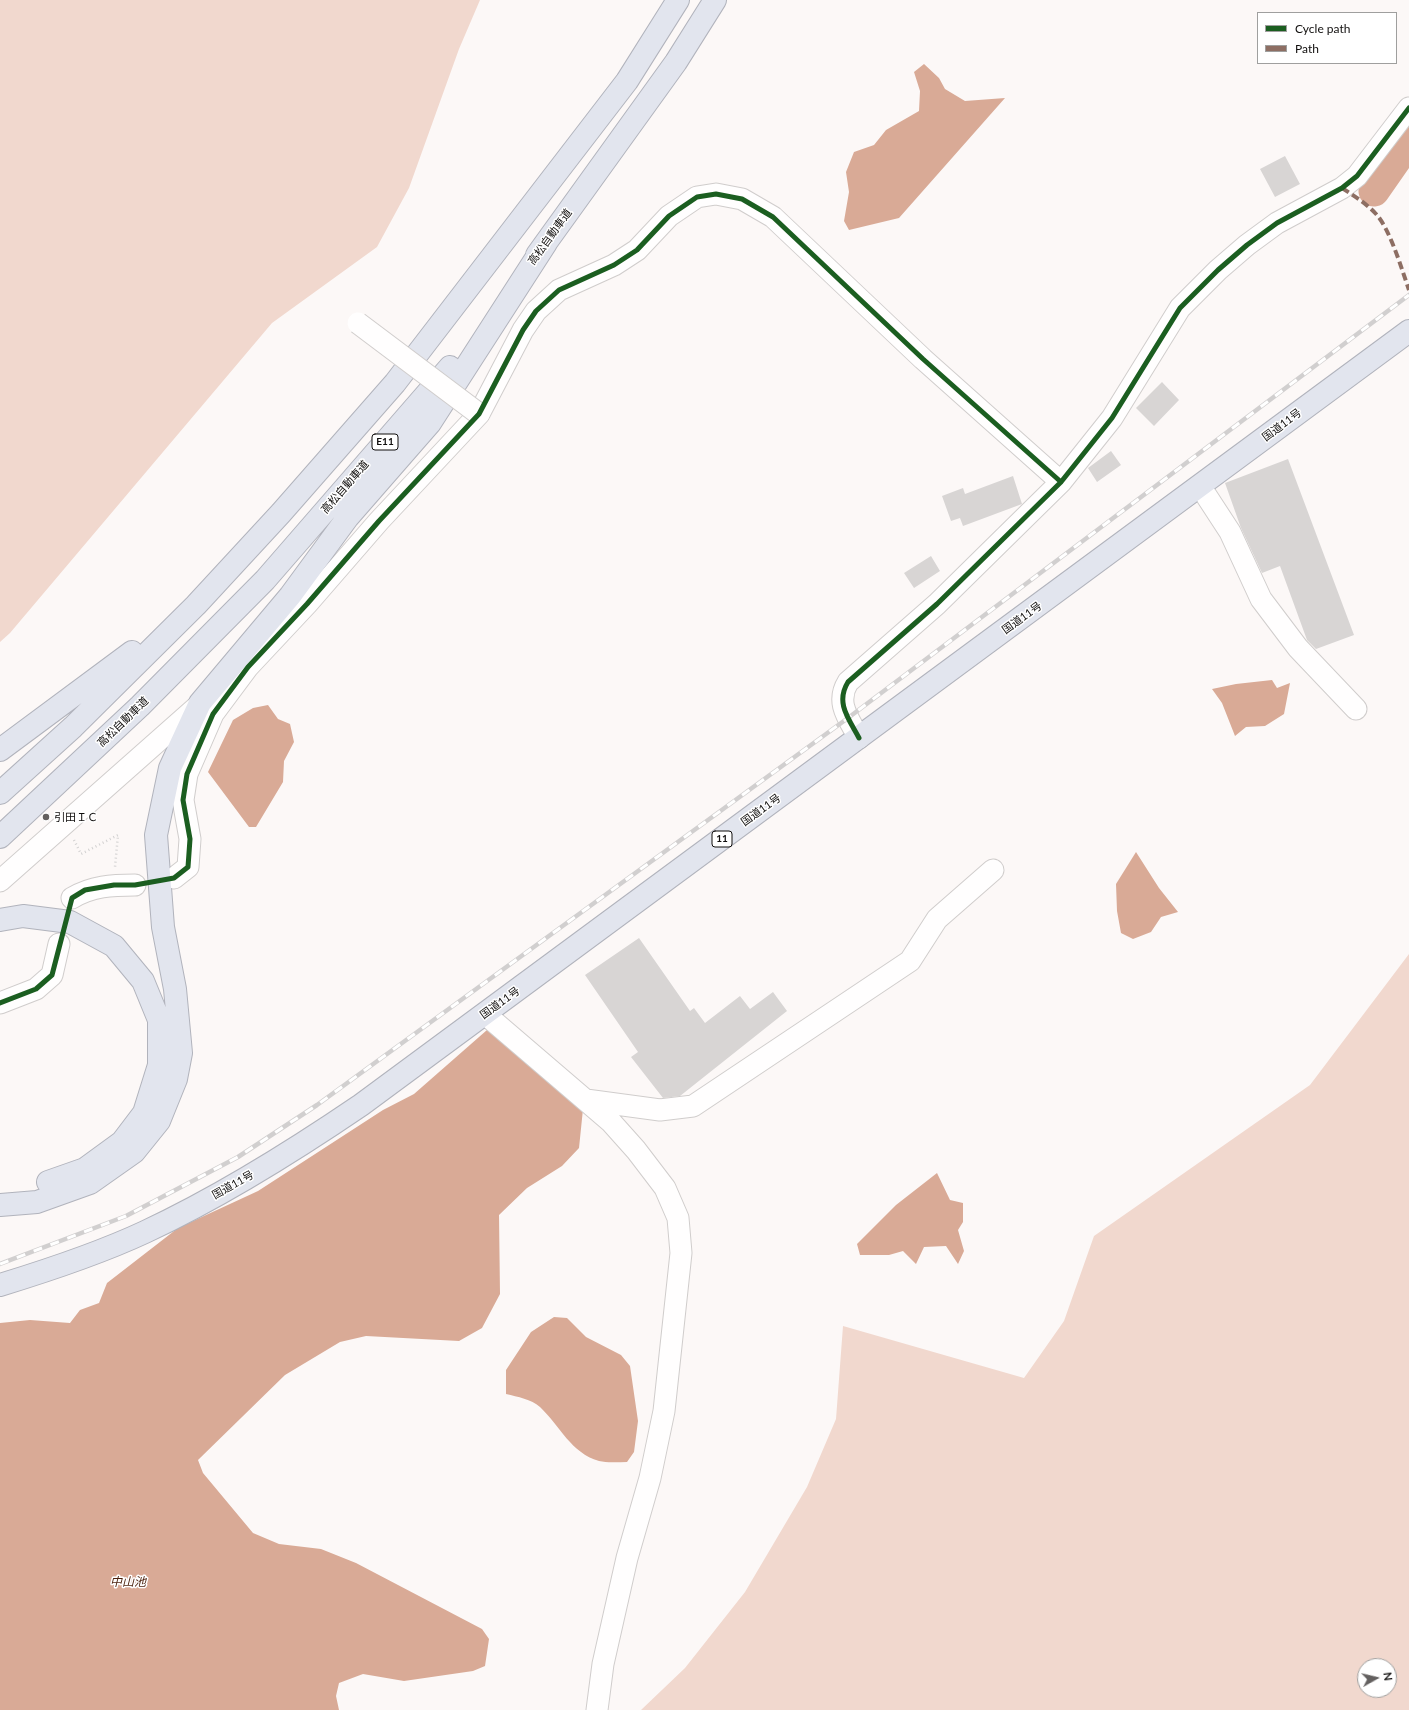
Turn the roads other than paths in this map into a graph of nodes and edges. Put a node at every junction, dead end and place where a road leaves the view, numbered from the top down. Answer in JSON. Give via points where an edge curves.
{"nodes":[{"id":1,"x":678,"y":0,"type":"edge"},
{"id":2,"x":715,"y":0,"type":"edge"},
{"id":3,"x":1409,"y":108,"type":"edge"},
{"id":4,"x":546,"y":243,"type":"junction"},
{"id":5,"x":358,"y":323,"type":"dead end"},
{"id":6,"x":1409,"y":331,"type":"edge"},
{"id":7,"x":479,"y":414,"type":"junction"},
{"id":8,"x":1061,"y":482,"type":"junction"},
{"id":9,"x":1200,"y":486,"type":"junction"},
{"id":10,"x":196,"y":604,"type":"junction"},
{"id":11,"x":200,"y":704,"type":"junction"},
{"id":12,"x":1356,"y":709,"type":"dead end"},
{"id":13,"x":859,"y":738,"type":"junction"},
{"id":14,"x":0,"y":750,"type":"edge"},
{"id":15,"x":0,"y":793,"type":"edge"},
{"id":16,"x":0,"y":837,"type":"edge"},
{"id":17,"x":993,"y":870,"type":"dead end"},
{"id":18,"x":174,"y":878,"type":"dead end"},
{"id":19,"x":0,"y":881,"type":"edge"},
{"id":20,"x":135,"y":885,"type":"dead end"},
{"id":21,"x":72,"y":898,"type":"dead end"},
{"id":22,"x":0,"y":920,"type":"edge"},
{"id":23,"x":60,"y":944,"type":"dead end"},
{"id":24,"x":0,"y":1003,"type":"edge"},
{"id":25,"x":485,"y":1014,"type":"junction"},
{"id":26,"x":586,"y":1100,"type":"junction"},
{"id":27,"x":0,"y":1190,"type":"edge"},
{"id":28,"x":0,"y":1206,"type":"edge"},
{"id":29,"x":0,"y":1285,"type":"edge"},
{"id":30,"x":596,"y":1710,"type":"edge"}],
"edges":[{"from":1,"to":10,"type":"highway","number":"E11","via":[[627,81],[395,383],[281,513]]},
{"from":2,"to":4,"type":"highway","name":"高松自動車道","number":"E11","via":[[676,62]]},
{"from":3,"to":8,"type":"street","via":[[1357,176],[1342,188],[1277,223],[1247,244],[1180,308],[1112,418]]},
{"from":4,"to":11,"type":"highway","via":[[430,423],[348,517],[290,596]]},
{"from":4,"to":16,"type":"highway","name":"高松自動車道","number":"E11","via":[[486,325],[265,580],[140,706]]},
{"from":5,"to":7,"type":"street","bridge":true},
{"from":6,"to":9,"type":"highway","name":"国道11号","number":"11"},
{"from":7,"to":8,"type":"street","via":[[536,310],[560,290],[614,265],[637,250],[669,216],[697,197],[716,194],[742,199],[773,217],[923,359]]},
{"from":7,"to":18,"type":"street","via":[[248,667],[213,714],[187,774],[183,800],[190,839],[188,867]]},
{"from":8,"to":13,"type":"street","via":[[937,604],[848,682],[842,702]]},
{"from":9,"to":12,"type":"street","via":[[1230,532],[1261,599],[1298,648]]},
{"from":9,"to":13,"type":"highway","name":"国道11号","number":"11"},
{"from":10,"to":14,"type":"highway"},
{"from":10,"to":15,"type":"highway","number":"E11","via":[[73,726]]},
{"from":11,"to":19,"type":"street"},
{"from":11,"to":28,"type":"highway","via":[[170,768],[156,835],[162,927],[174,989],[181,1052],[176,1079],[159,1121],[134,1152],[90,1183],[37,1202]]},
{"from":13,"to":25,"type":"highway","name":"国道11号","number":"11"},
{"from":17,"to":26,"type":"street","via":[[937,919],[910,961],[693,1106],[660,1110]]},
{"from":20,"to":21,"type":"street","via":[[114,885],[85,890]]},
{"from":22,"to":27,"type":"highway","via":[[23,916],[70,922],[114,946],[143,981],[159,1020],[159,1065],[144,1113],[122,1142],[85,1169],[35,1187]]},
{"from":23,"to":24,"type":"street","via":[[52,975],[36,989]]},
{"from":25,"to":26,"type":"street"},
{"from":25,"to":29,"type":"highway","name":"国道11号","number":"11","via":[[361,1105],[298,1148],[240,1182],[145,1232],[53,1269]]},
{"from":26,"to":30,"type":"street","via":[[616,1128],[665,1188],[678,1218],[680,1253],[664,1411],[650,1478],[625,1566],[603,1664]]}]}
